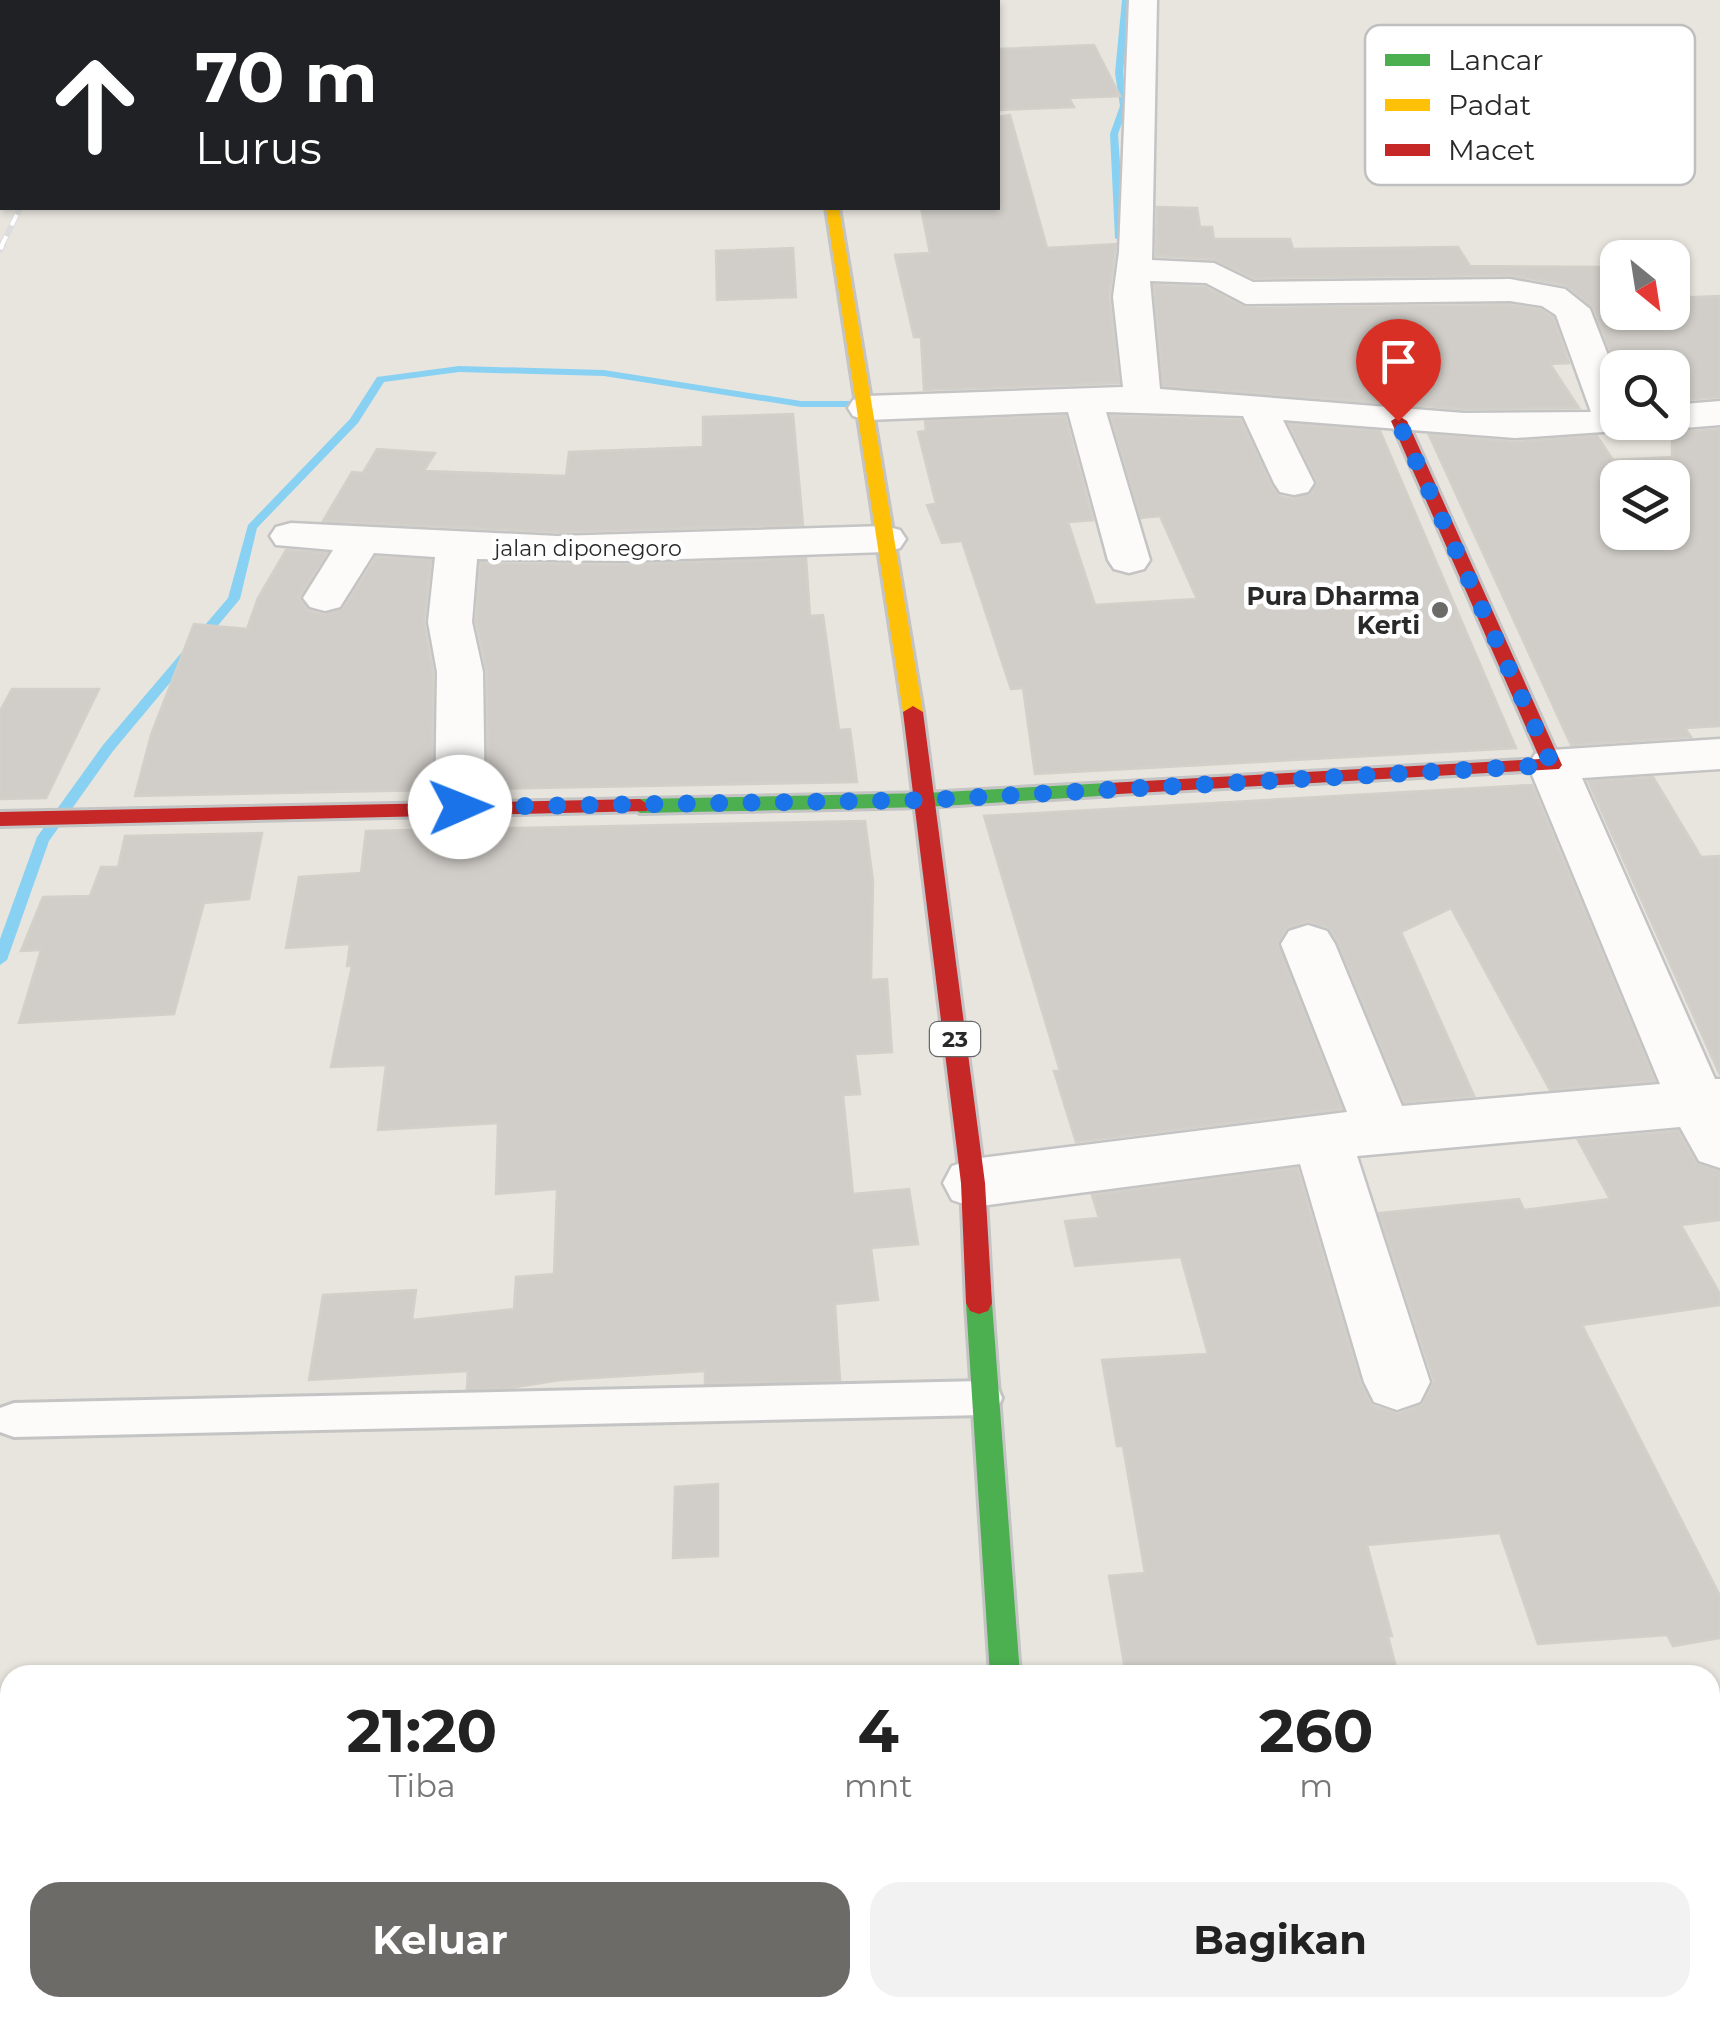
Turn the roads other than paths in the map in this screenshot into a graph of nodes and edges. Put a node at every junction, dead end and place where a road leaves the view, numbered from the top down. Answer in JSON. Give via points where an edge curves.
{"nodes":[{"id":1,"x":1143,"y":0,"type":"edge"},
{"id":2,"x":832,"y":210,"type":"edge"},
{"id":3,"x":1134,"y":270,"type":"junction"},
{"id":4,"x":1600,"y":381,"type":"edge"},
{"id":5,"x":866,"y":401,"type":"junction"},
{"id":6,"x":1084,"y":402,"type":"junction"},
{"id":7,"x":1132,"y":402,"type":"junction"},
{"id":8,"x":1258,"y":407,"type":"junction"},
{"id":9,"x":1720,"y":413,"type":"edge"},
{"id":10,"x":1690,"y":416,"type":"edge"},
{"id":11,"x":1398,"y":421,"type":"junction"},
{"id":12,"x":1600,"y":423,"type":"edge"},
{"id":13,"x":1294,"y":484,"type":"dead end"},
{"id":14,"x":291,"y":536,"type":"dead end"},
{"id":15,"x":361,"y":539,"type":"junction"},
{"id":16,"x":885,"y":539,"type":"junction"},
{"id":17,"x":457,"y":548,"type":"junction"},
{"id":18,"x":1129,"y":560,"type":"dead end"},
{"id":19,"x":325,"y":598,"type":"dead end"},
{"id":20,"x":1720,"y":754,"type":"edge"},
{"id":21,"x":1552,"y":765,"type":"junction"},
{"id":22,"x":926,"y":800,"type":"junction"},
{"id":23,"x":460,"y":807,"type":"junction"},
{"id":24,"x":3,"y":818,"type":"edge"},
{"id":25,"x":1308,"y":944,"type":"dead end"},
{"id":26,"x":1712,"y":1116,"type":"edge"},
{"id":27,"x":1382,"y":1130,"type":"junction"},
{"id":28,"x":1322,"y":1140,"type":"junction"},
{"id":29,"x":973,"y":1182,"type":"junction"},
{"id":30,"x":1396,"y":1382,"type":"dead end"},
{"id":31,"x":983,"y":1398,"type":"junction"},
{"id":32,"x":14,"y":1420,"type":"dead end"},
{"id":33,"x":1004,"y":1665,"type":"edge"}],
"edges":[{"from":1,"to":3,"type":"street"},
{"from":2,"to":5,"type":"main road","number":"23"},
{"from":3,"to":4,"type":"street","via":[[1214,273],[1246,293],[1510,290],[1552,298],[1572,309]]},
{"from":3,"to":7,"type":"street","via":[[1142,387]]},
{"from":5,"to":6,"type":"street"},
{"from":5,"to":16,"type":"main road","number":"23"},
{"from":6,"to":7,"type":"street"},
{"from":6,"to":18,"type":"street"},
{"from":7,"to":8,"type":"street"},
{"from":8,"to":11,"type":"street"},
{"from":8,"to":13,"type":"street"},
{"from":9,"to":10,"type":"street"},
{"from":11,"to":12,"type":"street"},
{"from":11,"to":21,"type":"main road"},
{"from":14,"to":15,"type":"street","name":"jalan diponegoro"},
{"from":15,"to":17,"type":"street","name":"jalan diponegoro"},
{"from":15,"to":19,"type":"street"},
{"from":16,"to":17,"type":"street","name":"jalan diponegoro"},
{"from":16,"to":22,"type":"main road","number":"23"},
{"from":17,"to":23,"type":"street","via":[[450,622],[460,672]]},
{"from":20,"to":21,"type":"street"},
{"from":21,"to":22,"type":"main road"},
{"from":21,"to":26,"type":"street"},
{"from":22,"to":23,"type":"main road"},
{"from":22,"to":29,"type":"main road","number":"23"},
{"from":23,"to":24,"type":"main road"},
{"from":25,"to":27,"type":"street"},
{"from":26,"to":27,"type":"street"},
{"from":27,"to":28,"type":"street"},
{"from":28,"to":29,"type":"street"},
{"from":28,"to":30,"type":"street"},
{"from":29,"to":31,"type":"main road","number":"23"},
{"from":31,"to":32,"type":"lane"},
{"from":31,"to":33,"type":"main road","number":"23"}]}
